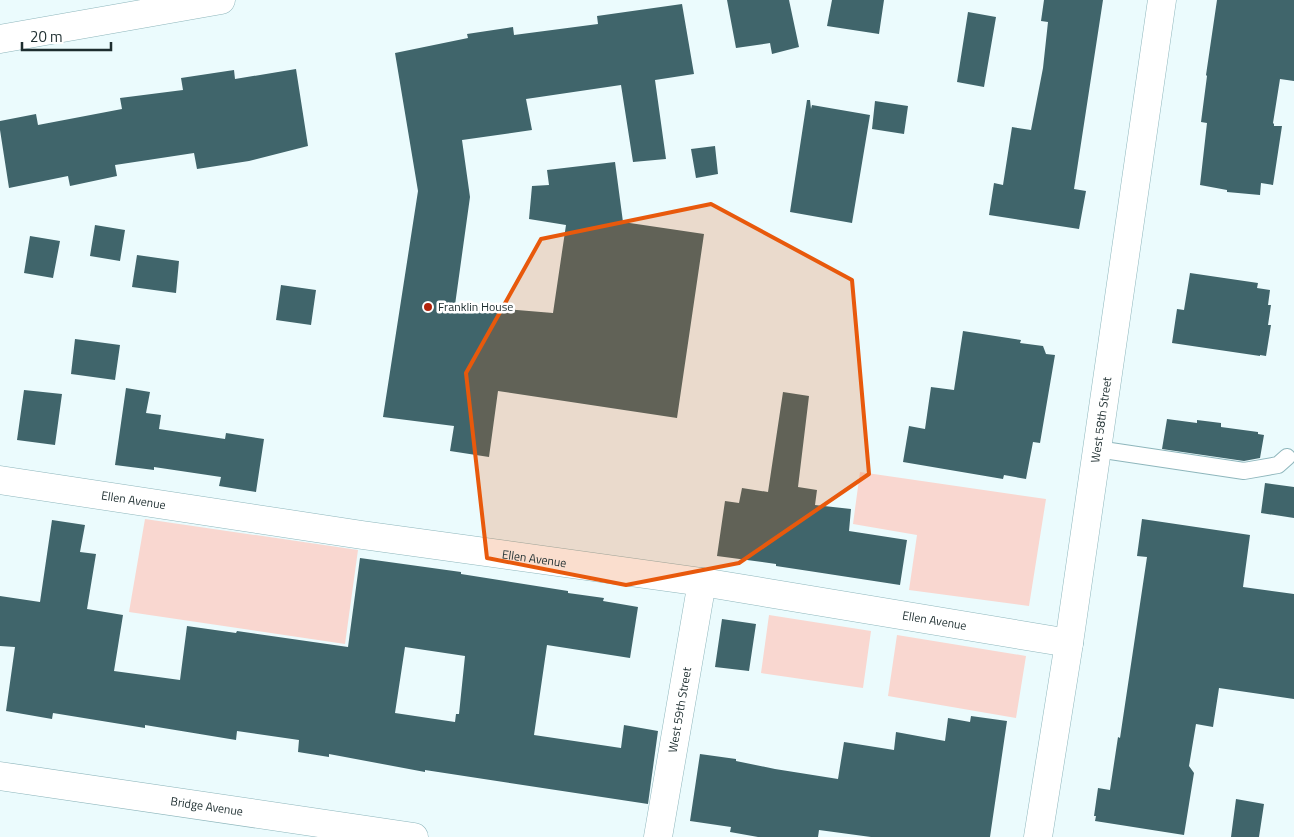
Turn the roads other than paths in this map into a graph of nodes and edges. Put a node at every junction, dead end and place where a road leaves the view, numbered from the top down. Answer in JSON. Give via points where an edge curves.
{"nodes":[{"id":1,"x":221,"y":0,"type":"edge"},
{"id":2,"x":1162,"y":0,"type":"edge"},
{"id":3,"x":0,"y":39,"type":"edge"},
{"id":4,"x":1097,"y":448,"type":"junction"},
{"id":5,"x":1287,"y":457,"type":"dead end"},
{"id":6,"x":0,"y":480,"type":"edge"},
{"id":7,"x":702,"y":582,"type":"junction"},
{"id":8,"x":1069,"y":643,"type":"junction"},
{"id":9,"x":0,"y":776,"type":"edge"},
{"id":10,"x":414,"y":837,"type":"edge"},
{"id":11,"x":658,"y":837,"type":"edge"},
{"id":12,"x":1038,"y":837,"type":"edge"}],
"edges":[{"from":1,"to":3,"type":"street"},
{"from":2,"to":4,"type":"street","name":"West 58th Street"},
{"from":4,"to":5,"type":"lane","via":[[1244,471],[1278,465]]},
{"from":4,"to":8,"type":"street","name":"West 58th Street"},
{"from":6,"to":7,"type":"street","name":"Ellen Avenue"},
{"from":7,"to":8,"type":"street","name":"Ellen Avenue"},
{"from":7,"to":11,"type":"street","name":"West 59th Street"},
{"from":8,"to":12,"type":"street","name":"West 58th Street"},
{"from":9,"to":10,"type":"street","name":"Bridge Avenue"}]}
